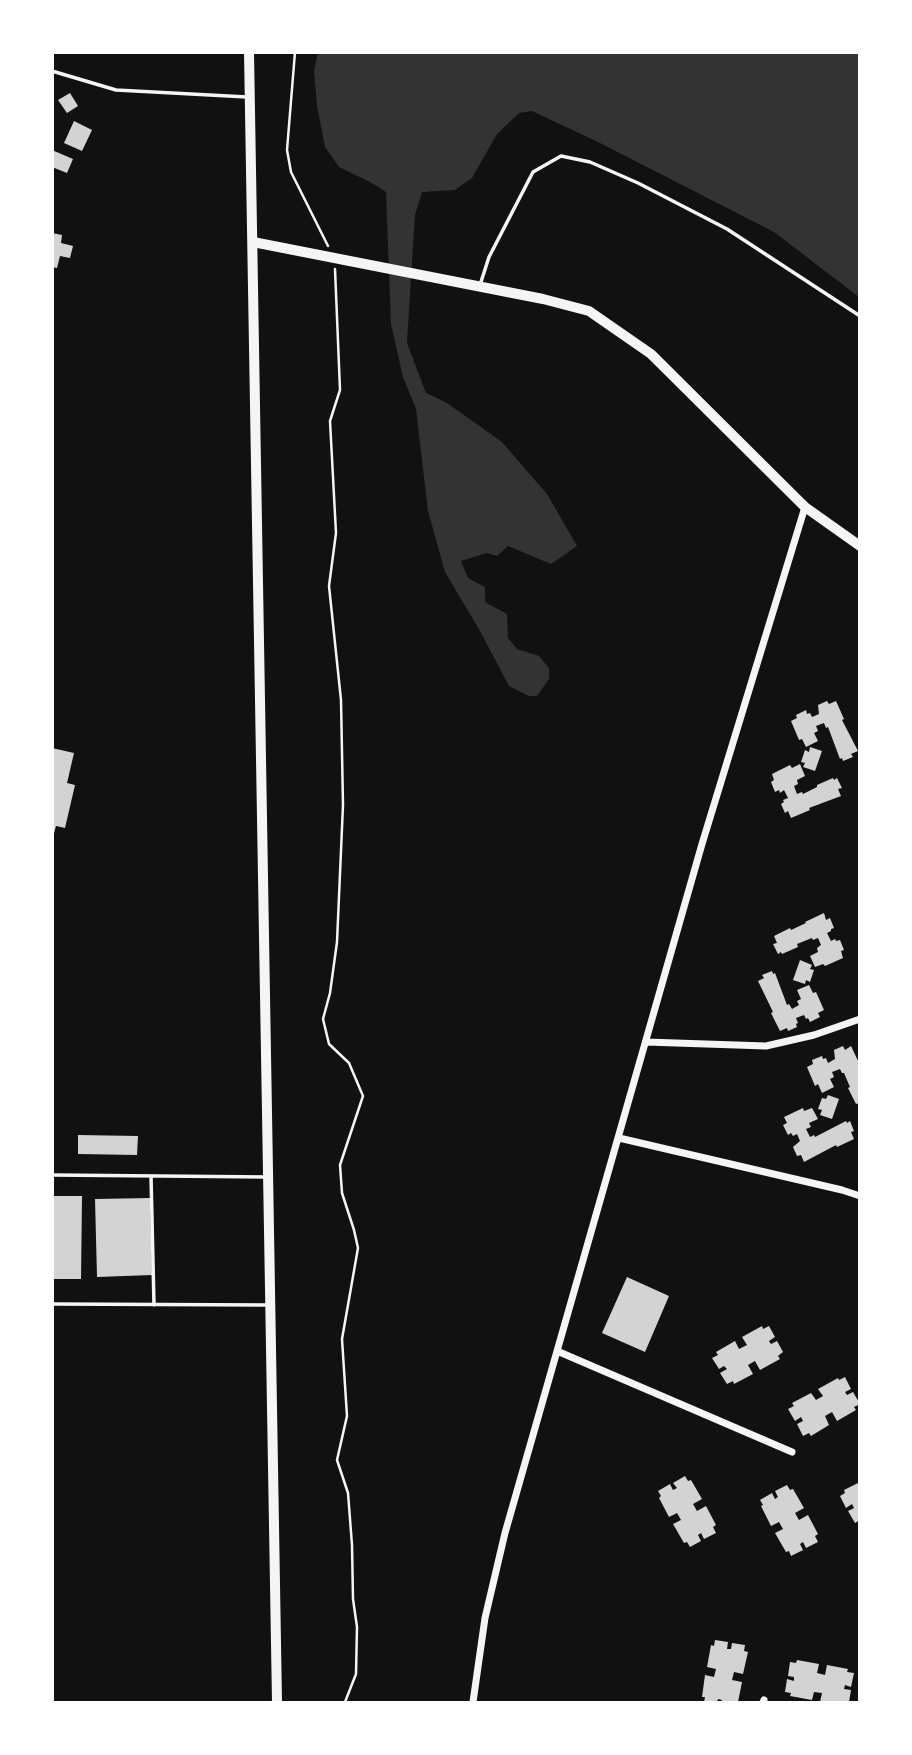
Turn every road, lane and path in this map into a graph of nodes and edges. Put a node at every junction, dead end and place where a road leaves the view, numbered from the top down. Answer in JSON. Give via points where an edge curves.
{"nodes":[{"id":1,"x":248,"y":52,"type":"edge"},
{"id":2,"x":295,"y":52,"type":"edge"},
{"id":3,"x":52,"y":71,"type":"edge"},
{"id":4,"x":249,"y":98,"type":"junction"},
{"id":5,"x":253,"y":242,"type":"junction"},
{"id":6,"x":334,"y":258,"type":"junction"},
{"id":7,"x":480,"y":287,"type":"junction"},
{"id":8,"x":859,"y":316,"type":"edge"},
{"id":9,"x":805,"y":507,"type":"junction"},
{"id":10,"x":859,"y":546,"type":"edge"},
{"id":11,"x":859,"y":1019,"type":"edge"},
{"id":12,"x":646,"y":1042,"type":"junction"},
{"id":13,"x":618,"y":1138,"type":"junction"},
{"id":14,"x":52,"y":1175,"type":"edge"},
{"id":15,"x":151,"y":1176,"type":"junction"},
{"id":16,"x":268,"y":1177,"type":"junction"},
{"id":17,"x":859,"y":1196,"type":"edge"},
{"id":18,"x":52,"y":1304,"type":"edge"},
{"id":19,"x":154,"y":1305,"type":"junction"},
{"id":20,"x":270,"y":1305,"type":"junction"},
{"id":21,"x":557,"y":1351,"type":"junction"},
{"id":22,"x":792,"y":1452,"type":"dead end"},
{"id":23,"x":277,"y":1703,"type":"edge"},
{"id":24,"x":345,"y":1703,"type":"edge"},
{"id":25,"x":473,"y":1703,"type":"edge"}],
"edges":[{"from":1,"to":4,"type":"highway"},
{"from":2,"to":6,"type":"path","via":[[287,150],[291,172]]},
{"from":3,"to":4,"type":"lane","via":[[116,90]]},
{"from":4,"to":5,"type":"highway"},
{"from":5,"to":6,"type":"main road"},
{"from":5,"to":16,"type":"highway"},
{"from":6,"to":7,"type":"main road"},
{"from":6,"to":24,"type":"path","via":[[341,390],[330,421],[336,533],[329,586],[341,700],[343,805],[337,942],[323,1019],[329,1044],[349,1063],[363,1096],[340,1165],[342,1193],[358,1248],[342,1339],[347,1416],[337,1460],[348,1493],[357,1627],[356,1674]]},
{"from":7,"to":8,"type":"lane","via":[[489,257],[533,172],[561,156],[590,162],[638,183],[727,229]]},
{"from":7,"to":9,"type":"main road","via":[[589,310],[651,354]]},
{"from":9,"to":10,"type":"main road"},
{"from":9,"to":12,"type":"street"},
{"from":11,"to":12,"type":"street","via":[[766,1046]]},
{"from":12,"to":13,"type":"street"},
{"from":13,"to":17,"type":"street"},
{"from":13,"to":21,"type":"street"},
{"from":14,"to":15,"type":"lane"},
{"from":15,"to":16,"type":"lane"},
{"from":15,"to":19,"type":"lane"},
{"from":16,"to":20,"type":"highway"},
{"from":18,"to":19,"type":"lane"},
{"from":19,"to":20,"type":"lane"},
{"from":20,"to":23,"type":"highway"},
{"from":21,"to":22,"type":"street"},
{"from":21,"to":25,"type":"street","via":[[505,1533],[485,1618]]}]}
